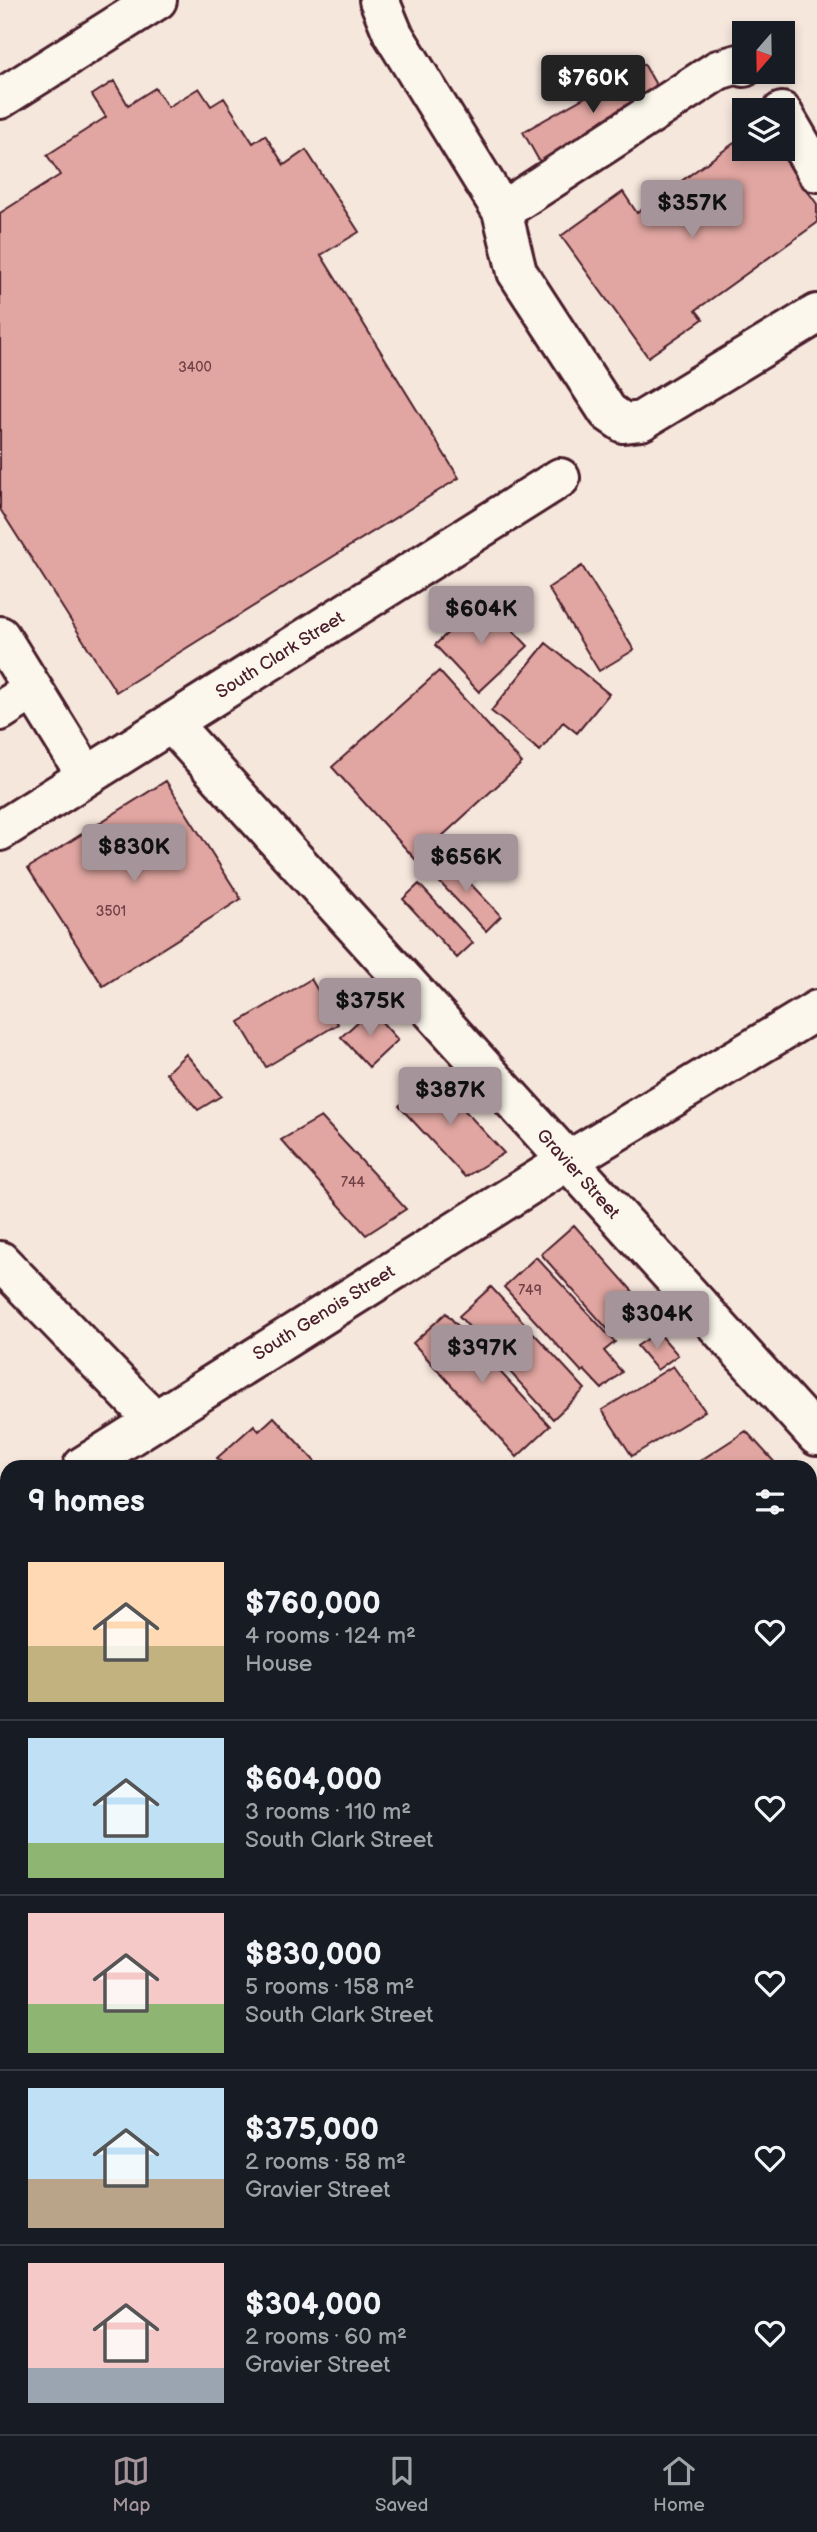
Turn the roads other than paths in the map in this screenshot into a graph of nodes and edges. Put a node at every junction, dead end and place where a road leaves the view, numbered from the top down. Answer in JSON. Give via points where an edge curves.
{"nodes":[{"id":1,"x":157,"y":0,"type":"edge"},
{"id":2,"x":379,"y":0,"type":"edge"},
{"id":3,"x":732,"y":66,"type":"edge"},
{"id":4,"x":0,"y":99,"type":"edge"},
{"id":5,"x":795,"y":134,"type":"edge"},
{"id":6,"x":817,"y":172,"type":"edge"},
{"id":7,"x":502,"y":212,"type":"junction"},
{"id":8,"x":817,"y":314,"type":"edge"},
{"id":9,"x":560,"y":478,"type":"dead end"},
{"id":10,"x":0,"y":636,"type":"edge"},
{"id":11,"x":33,"y":690,"type":"junction"},
{"id":12,"x":0,"y":711,"type":"edge"},
{"id":13,"x":172,"y":724,"type":"junction"},
{"id":14,"x":86,"y":775,"type":"junction"},
{"id":15,"x":0,"y":831,"type":"edge"},
{"id":16,"x":817,"y":1010,"type":"edge"},
{"id":17,"x":566,"y":1161,"type":"junction"},
{"id":18,"x":0,"y":1261,"type":"edge"},
{"id":19,"x":154,"y":1420,"type":"junction"},
{"id":20,"x":817,"y":1436,"type":"edge"},
{"id":21,"x":91,"y":1460,"type":"edge"}],
"edges":[{"from":1,"to":4,"type":"street"},
{"from":2,"to":7,"type":"street","via":[[393,34]]},
{"from":3,"to":7,"type":"street"},
{"from":5,"to":6,"type":"street"},
{"from":7,"to":8,"type":"street","via":[[517,272],[607,412],[624,423],[640,421]]},
{"from":9,"to":13,"type":"street","name":"South Clark Street"},
{"from":10,"to":11,"type":"street"},
{"from":11,"to":12,"type":"street"},
{"from":11,"to":14,"type":"street"},
{"from":13,"to":14,"type":"street","name":"South Clark Street"},
{"from":13,"to":17,"type":"street","name":"Gravier Street"},
{"from":14,"to":15,"type":"street","name":"South Clark Street"},
{"from":16,"to":17,"type":"street","name":"South Genois Street"},
{"from":17,"to":19,"type":"street","name":"South Genois Street"},
{"from":17,"to":20,"type":"street","name":"Gravier Street"},
{"from":18,"to":19,"type":"street"},
{"from":19,"to":21,"type":"street","name":"South Genois Street"}]}
